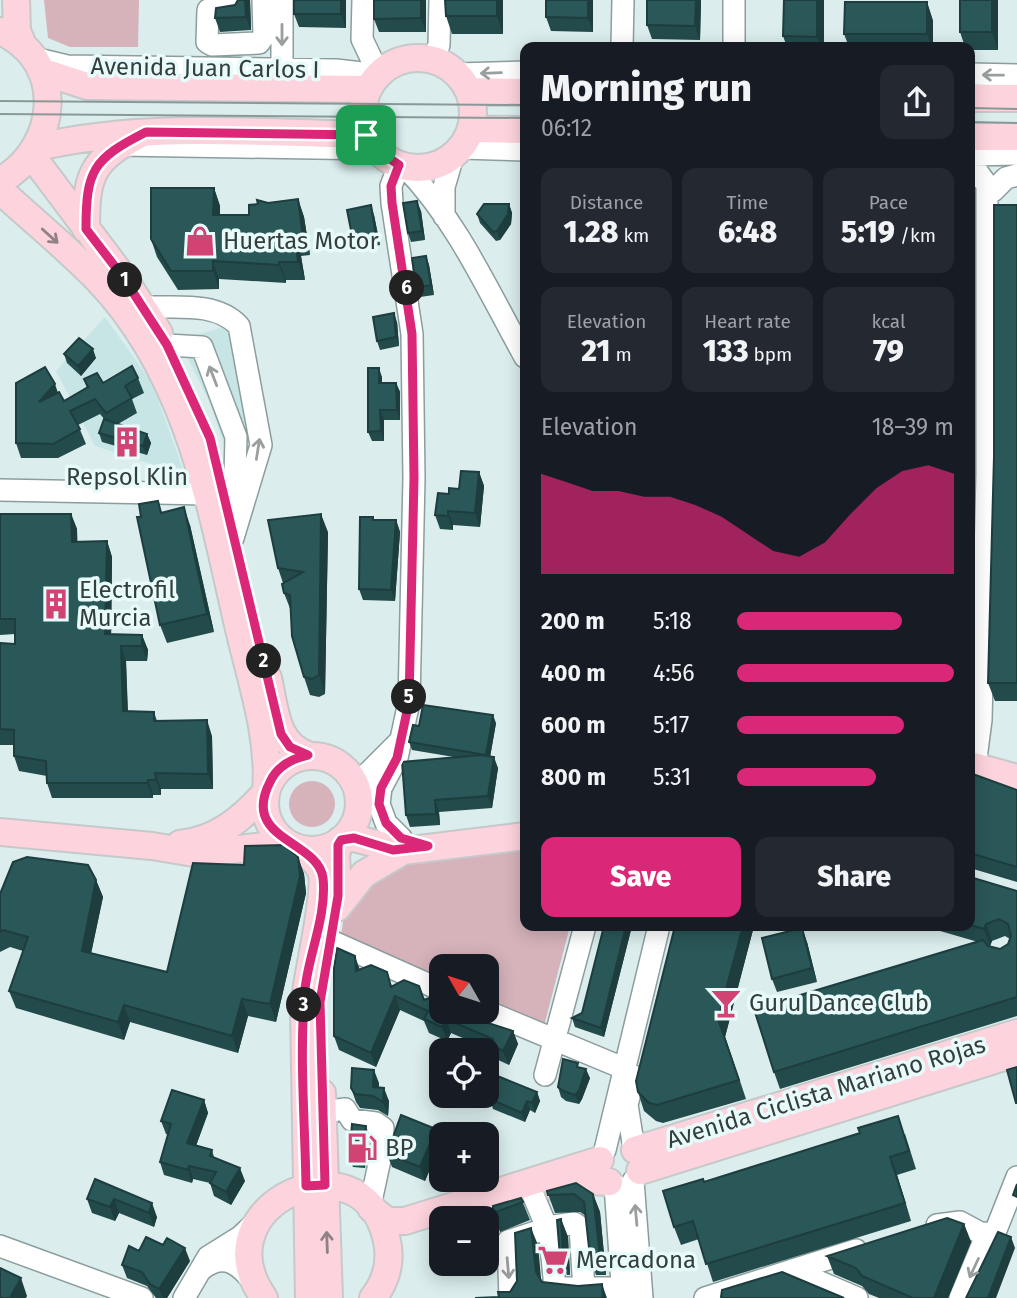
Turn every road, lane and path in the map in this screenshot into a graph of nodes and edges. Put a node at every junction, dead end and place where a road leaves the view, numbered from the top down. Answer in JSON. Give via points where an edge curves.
{"nodes":[{"id":1,"x":16,"y":0,"type":"edge"},
{"id":2,"x":263,"y":0,"type":"edge"},
{"id":3,"x":281,"y":0,"type":"edge"},
{"id":4,"x":363,"y":0,"type":"edge"},
{"id":5,"x":440,"y":0,"type":"edge"},
{"id":6,"x":623,"y":0,"type":"edge"},
{"id":7,"x":734,"y":0,"type":"edge"},
{"id":8,"x":233,"y":8,"type":"edge"},
{"id":9,"x":0,"y":31,"type":"edge"},
{"id":10,"x":622,"y":42,"type":"edge"},
{"id":11,"x":734,"y":42,"type":"edge"},
{"id":12,"x":32,"y":58,"type":"junction"},
{"id":13,"x":433,"y":60,"type":"junction"},
{"id":14,"x":282,"y":70,"type":"junction"},
{"id":15,"x":520,"y":73,"type":"edge"},
{"id":16,"x":975,"y":74,"type":"edge"},
{"id":17,"x":1017,"y":75,"type":"edge"},
{"id":18,"x":373,"y":82,"type":"junction"},
{"id":19,"x":463,"y":83,"type":"junction"},
{"id":20,"x":520,"y":91,"type":"edge"},
{"id":21,"x":975,"y":98,"type":"edge"},
{"id":22,"x":1017,"y":98,"type":"edge"},
{"id":23,"x":520,"y":131,"type":"edge"},
{"id":24,"x":146,"y":132,"type":"junction"},
{"id":25,"x":975,"y":139,"type":"edge"},
{"id":26,"x":371,"y":142,"type":"junction"},
{"id":27,"x":462,"y":144,"type":"junction"},
{"id":28,"x":120,"y":145,"type":"junction"},
{"id":29,"x":520,"y":149,"type":"edge"},
{"id":30,"x":35,"y":151,"type":"junction"},
{"id":31,"x":975,"y":155,"type":"edge"},
{"id":32,"x":1016,"y":155,"type":"edge"},
{"id":33,"x":402,"y":166,"type":"junction"},
{"id":34,"x":975,"y":170,"type":"edge"},
{"id":35,"x":0,"y":181,"type":"edge"},
{"id":36,"x":987,"y":188,"type":"junction"},
{"id":37,"x":0,"y":190,"type":"edge"},
{"id":38,"x":444,"y":215,"type":"junction"},
{"id":39,"x":86,"y":229,"type":"junction"},
{"id":40,"x":143,"y":307,"type":"junction"},
{"id":41,"x":520,"y":348,"type":"edge"},
{"id":42,"x":978,"y":474,"type":"edge"},
{"id":43,"x":0,"y":490,"type":"edge"},
{"id":44,"x":208,"y":494,"type":"junction"},
{"id":45,"x":978,"y":505,"type":"edge"},
{"id":46,"x":233,"y":538,"type":"junction"},
{"id":47,"x":398,"y":743,"type":"junction"},
{"id":48,"x":975,"y":750,"type":"edge"},
{"id":49,"x":308,"y":755,"type":"junction"},
{"id":50,"x":975,"y":766,"type":"edge"},
{"id":51,"x":1017,"y":778,"type":"edge"},
{"id":52,"x":266,"y":792,"type":"junction"},
{"id":53,"x":359,"y":799,"type":"junction"},
{"id":54,"x":0,"y":832,"type":"edge"},
{"id":55,"x":520,"y":836,"type":"edge"},
{"id":56,"x":341,"y":840,"type":"junction"},
{"id":57,"x":291,"y":845,"type":"junction"},
{"id":58,"x":411,"y":845,"type":"junction"},
{"id":59,"x":152,"y":846,"type":"junction"},
{"id":60,"x":335,"y":910,"type":"junction"},
{"id":61,"x":584,"y":931,"type":"edge"},
{"id":62,"x":658,"y":931,"type":"edge"},
{"id":63,"x":670,"y":931,"type":"edge"},
{"id":64,"x":329,"y":940,"type":"junction"},
{"id":65,"x":429,"y":985,"type":"edge"},
{"id":66,"x":499,"y":1017,"type":"edge"},
{"id":67,"x":1017,"y":1033,"type":"edge"},
{"id":68,"x":556,"y":1042,"type":"junction"},
{"id":69,"x":1017,"y":1053,"type":"edge"},
{"id":70,"x":628,"y":1072,"type":"junction"},
{"id":71,"x":545,"y":1075,"type":"dead end"},
{"id":72,"x":322,"y":1102,"type":"junction"},
{"id":73,"x":622,"y":1166,"type":"junction"},
{"id":74,"x":1017,"y":1177,"type":"edge"},
{"id":75,"x":315,"y":1186,"type":"junction"},
{"id":76,"x":534,"y":1197,"type":"junction"},
{"id":77,"x":370,"y":1206,"type":"junction"},
{"id":78,"x":499,"y":1208,"type":"edge"},
{"id":79,"x":264,"y":1212,"type":"junction"},
{"id":80,"x":548,"y":1228,"type":"junction"},
{"id":81,"x":429,"y":1229,"type":"edge"},
{"id":82,"x":916,"y":1231,"type":"edge"},
{"id":83,"x":986,"y":1236,"type":"junction"},
{"id":84,"x":878,"y":1243,"type":"edge"},
{"id":85,"x":0,"y":1246,"type":"edge"},
{"id":86,"x":388,"y":1260,"type":"junction"},
{"id":87,"x":792,"y":1269,"type":"junction"},
{"id":88,"x":198,"y":1272,"type":"junction"},
{"id":89,"x":584,"y":1290,"type":"junction"},
{"id":90,"x":819,"y":1291,"type":"edge"},
{"id":91,"x":261,"y":1292,"type":"edge"},
{"id":92,"x":622,"y":1293,"type":"edge"},
{"id":93,"x":142,"y":1298,"type":"edge"},
{"id":94,"x":184,"y":1298,"type":"edge"},
{"id":95,"x":309,"y":1298,"type":"edge"},
{"id":96,"x":329,"y":1298,"type":"edge"},
{"id":97,"x":373,"y":1298,"type":"edge"},
{"id":98,"x":510,"y":1298,"type":"edge"},
{"id":99,"x":642,"y":1298,"type":"edge"},
{"id":100,"x":705,"y":1298,"type":"edge"},
{"id":101,"x":857,"y":1298,"type":"edge"},
{"id":102,"x":960,"y":1298,"type":"edge"}],
"edges":[{"from":1,"to":12,"type":"main road","via":[[17,31]]},
{"from":2,"to":3,"type":"street"},
{"from":2,"to":8,"type":"street","via":[[264,36],[260,43],[207,42],[208,10]]},
{"from":3,"to":14,"type":"street","one_way":true},
{"from":4,"to":18,"type":"street","via":[[362,38]]},
{"from":5,"to":13,"type":"street","via":[[439,45]]},
{"from":6,"to":10,"type":"street"},
{"from":7,"to":11,"type":"street"},
{"from":9,"to":12,"type":"main road"},
{"from":12,"to":14,"type":"street","name":"Avenida Juan Carlos I","via":[[67,66]]},
{"from":12,"to":18,"type":"main road","name":"Avenida Juan Carlos I","via":[[87,86]]},
{"from":12,"to":30,"type":"main road","via":[[48,109]]},
{"from":13,"to":18,"type":"main road","name":"Avenida Juan Carlos I","via":[[413,58],[395,63]]},
{"from":13,"to":19,"type":"main road"},
{"from":14,"to":18,"type":"street","name":"Avenida Juan Carlos I","via":[[336,69]]},
{"from":15,"to":19,"type":"street","one_way":true},
{"from":17,"to":16,"type":"street","one_way":true},
{"from":18,"to":26,"type":"main road","via":[[363,117]]},
{"from":19,"to":20,"type":"main road"},
{"from":19,"to":27,"type":"main road","via":[[473,104]]},
{"from":21,"to":22,"type":"main road"},
{"from":23,"to":27,"type":"main road"},
{"from":24,"to":26,"type":"main road"},
{"from":24,"to":28,"type":"main road"},
{"from":24,"to":30,"type":"main road","via":[[92,135]]},
{"from":25,"to":32,"type":"main road"},
{"from":26,"to":28,"type":"street"},
{"from":26,"to":33,"type":"main road"},
{"from":27,"to":29,"type":"street"},
{"from":27,"to":33,"type":"main road","via":[[430,167]]},
{"from":27,"to":38,"type":"street","via":[[444,187]]},
{"from":28,"to":39,"type":"main road","via":[[88,181]]},
{"from":30,"to":35,"type":"main road","via":[[15,173]]},
{"from":30,"to":39,"type":"main road"},
{"from":31,"to":32,"type":"street"},
{"from":32,"to":36,"type":"street"},
{"from":33,"to":38,"type":"street"},
{"from":33,"to":47,"type":"street","via":[[392,190],[412,334],[414,478],[409,702]]},
{"from":34,"to":36,"type":"street"},
{"from":36,"to":42,"type":"street"},
{"from":37,"to":44,"type":"main road","one_way":true,"via":[[99,281],[136,328],[190,432]]},
{"from":38,"to":41,"type":"street"},
{"from":39,"to":40,"type":"main road"},
{"from":46,"to":40,"type":"main road","one_way":true,"via":[[210,438],[167,345]]},
{"from":46,"to":40,"type":"street","one_way":true,"via":[[261,444],[239,327],[231,317],[213,309]]},
{"from":42,"to":45,"type":"street"},
{"from":43,"to":44,"type":"street"},
{"from":44,"to":52,"type":"main road","via":[[264,747]]},
{"from":45,"to":48,"type":"street","via":[[981,720]]},
{"from":46,"to":49,"type":"main road","via":[[281,734],[290,747]]},
{"from":47,"to":53,"type":"street","via":[[369,772]]},
{"from":47,"to":58,"type":"street","via":[[397,758],[381,788],[379,804],[386,823]]},
{"from":49,"to":52,"type":"main road","via":[[281,767]]},
{"from":49,"to":53,"type":"main road","via":[[328,758],[346,770]]},
{"from":50,"to":51,"type":"main road"},
{"from":52,"to":57,"type":"main road","via":[[270,825]]},
{"from":52,"to":59,"type":"main road","via":[[223,831],[189,843]]},
{"from":53,"to":56,"type":"main road","via":[[357,817]]},
{"from":53,"to":58,"type":"main road","via":[[365,817]]},
{"from":54,"to":59,"type":"main road"},
{"from":55,"to":58,"type":"main road"},
{"from":56,"to":57,"type":"main road","via":[[324,848]]},
{"from":56,"to":58,"type":"main road"},
{"from":56,"to":60,"type":"main road","via":[[336,855],[339,885]]},
{"from":57,"to":59,"type":"main road","via":[[212,854]]},
{"from":57,"to":75,"type":"main road","via":[[316,863],[323,875],[305,990]]},
{"from":58,"to":60,"type":"main road","via":[[364,874]]},
{"from":60,"to":64,"type":"main road"},
{"from":61,"to":68,"type":"street"},
{"from":62,"to":70,"type":"street"},
{"from":63,"to":70,"type":"street"},
{"from":64,"to":65,"type":"street"},
{"from":64,"to":72,"type":"main road","via":[[320,1002]]},
{"from":66,"to":68,"type":"street"},
{"from":67,"to":73,"type":"main road","name":"Avenida Ciclista Mariano Rojas"},
{"from":68,"to":70,"type":"street"},
{"from":68,"to":71,"type":"street"},
{"from":69,"to":73,"type":"main road","name":"Avenida Ciclista Mariano Rojas"},
{"from":70,"to":73,"type":"street"},
{"from":72,"to":75,"type":"main road"},
{"from":72,"to":77,"type":"street","via":[[345,1109],[352,1119],[383,1128]]},
{"from":73,"to":76,"type":"main road","name":"Avenida Ciclista Mariano Rojas"},
{"from":73,"to":77,"type":"main road","name":"Avenida Ciclista Mariano Rojas","via":[[405,1221],[387,1221]]},
{"from":73,"to":92,"type":"street"},
{"from":99,"to":73,"type":"street","one_way":true},
{"from":74,"to":83,"type":"street","via":[[996,1230]]},
{"from":75,"to":77,"type":"main road","name":"Avenida Ciclista Mariano Rojas","via":[[354,1194]]},
{"from":75,"to":79,"type":"main road","via":[[279,1198]]},
{"from":75,"to":95,"type":"main road"},
{"from":96,"to":75,"type":"main road","one_way":true},
{"from":76,"to":78,"type":"main road","name":"Avenida Ciclista Mariano Rojas"},
{"from":76,"to":80,"type":"street"},
{"from":77,"to":86,"type":"main road","via":[[386,1233]]},
{"from":79,"to":88,"type":"street","via":[[247,1232],[208,1257]]},
{"from":79,"to":91,"type":"main road","via":[[250,1248],[251,1267]]},
{"from":80,"to":89,"type":"street","via":[[553,1286]]},
{"from":80,"to":89,"type":"street","via":[[579,1225]]},
{"from":80,"to":98,"type":"street","one_way":true,"via":[[507,1243]]},
{"from":81,"to":86,"type":"main road","via":[[406,1236]]},
{"from":82,"to":83,"type":"street","via":[[954,1222]]},
{"from":83,"to":102,"type":"street","one_way":true},
{"from":84,"to":87,"type":"street"},
{"from":85,"to":93,"type":"street"},
{"from":86,"to":97,"type":"main road"},
{"from":87,"to":90,"type":"street"},
{"from":87,"to":100,"type":"street"},
{"from":88,"to":91,"type":"street","via":[[215,1260],[229,1260],[240,1266]]},
{"from":88,"to":94,"type":"street"},
{"from":89,"to":92,"type":"street"},
{"from":90,"to":101,"type":"street"}]}
